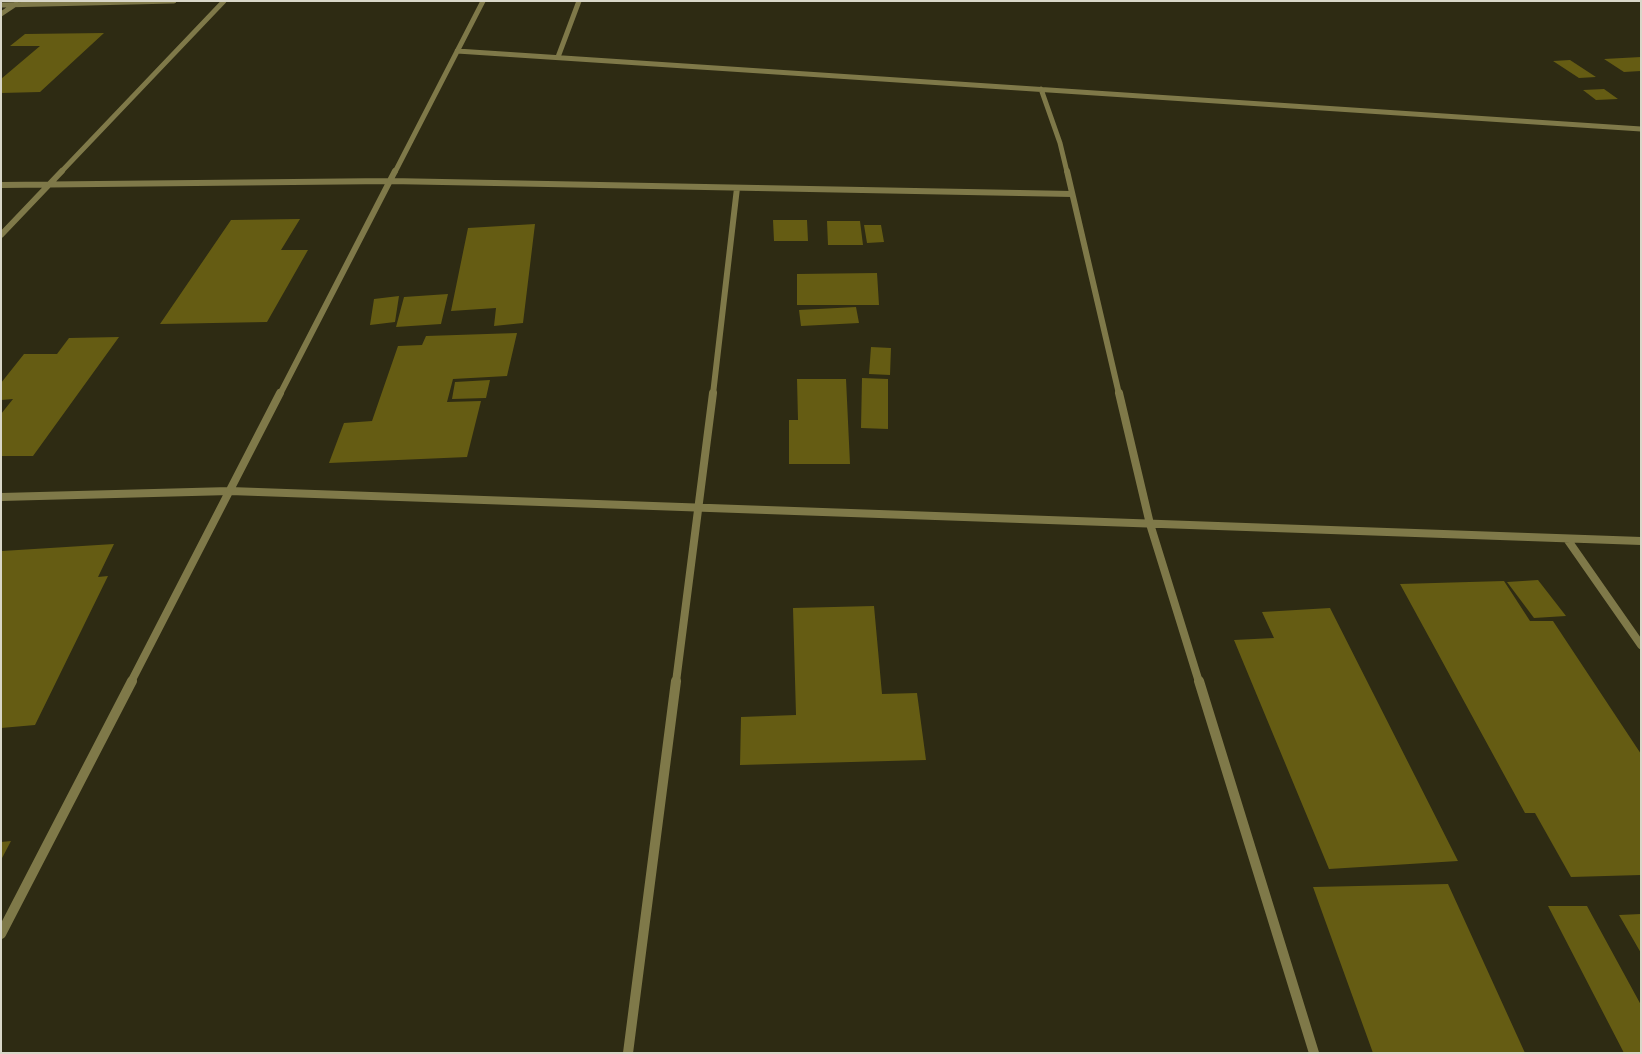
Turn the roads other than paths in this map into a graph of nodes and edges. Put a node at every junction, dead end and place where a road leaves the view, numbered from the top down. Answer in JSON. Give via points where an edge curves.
{"nodes":[{"id":1,"x":20,"y":1,"type":"edge"},
{"id":2,"x":174,"y":1,"type":"edge"},
{"id":3,"x":224,"y":1,"type":"edge"},
{"id":4,"x":483,"y":1,"type":"edge"},
{"id":5,"x":578,"y":1,"type":"edge"},
{"id":6,"x":15,"y":4,"type":"junction"},
{"id":7,"x":1,"y":5,"type":"edge"},
{"id":8,"x":1,"y":14,"type":"edge"},
{"id":9,"x":457,"y":51,"type":"junction"},
{"id":10,"x":558,"y":57,"type":"junction"},
{"id":11,"x":1042,"y":89,"type":"junction"},
{"id":12,"x":1641,"y":129,"type":"edge"},
{"id":13,"x":390,"y":181,"type":"junction"},
{"id":14,"x":50,"y":184,"type":"junction"},
{"id":15,"x":1,"y":185,"type":"edge"},
{"id":16,"x":737,"y":188,"type":"junction"},
{"id":17,"x":1072,"y":194,"type":"junction"},
{"id":18,"x":1,"y":235,"type":"edge"},
{"id":19,"x":230,"y":491,"type":"junction"},
{"id":20,"x":1,"y":496,"type":"edge"},
{"id":21,"x":699,"y":508,"type":"junction"},
{"id":22,"x":1150,"y":524,"type":"junction"},
{"id":23,"x":1567,"y":539,"type":"junction"},
{"id":24,"x":1641,"y":541,"type":"edge"},
{"id":25,"x":1641,"y":645,"type":"edge"},
{"id":26,"x":1,"y":934,"type":"edge"},
{"id":27,"x":628,"y":1053,"type":"edge"},
{"id":28,"x":1314,"y":1053,"type":"edge"}],
"edges":[{"from":1,"to":6,"type":"street"},
{"from":2,"to":6,"type":"street"},
{"from":3,"to":14,"type":"street"},
{"from":4,"to":9,"type":"street"},
{"from":5,"to":10,"type":"street"},
{"from":6,"to":7,"type":"street"},
{"from":6,"to":8,"type":"street"},
{"from":9,"to":10,"type":"street"},
{"from":9,"to":13,"type":"street"},
{"from":10,"to":11,"type":"street"},
{"from":11,"to":12,"type":"street"},
{"from":11,"to":17,"type":"street","via":[[1060,143]]},
{"from":13,"to":14,"type":"street"},
{"from":13,"to":16,"type":"street"},
{"from":13,"to":19,"type":"street"},
{"from":14,"to":15,"type":"street"},
{"from":14,"to":18,"type":"street"},
{"from":16,"to":17,"type":"street"},
{"from":16,"to":21,"type":"street"},
{"from":17,"to":22,"type":"street"},
{"from":19,"to":20,"type":"street"},
{"from":19,"to":21,"type":"street"},
{"from":19,"to":26,"type":"street"},
{"from":21,"to":22,"type":"street"},
{"from":21,"to":27,"type":"street"},
{"from":22,"to":23,"type":"street"},
{"from":22,"to":28,"type":"street"},
{"from":23,"to":24,"type":"street"},
{"from":23,"to":25,"type":"street"}]}
